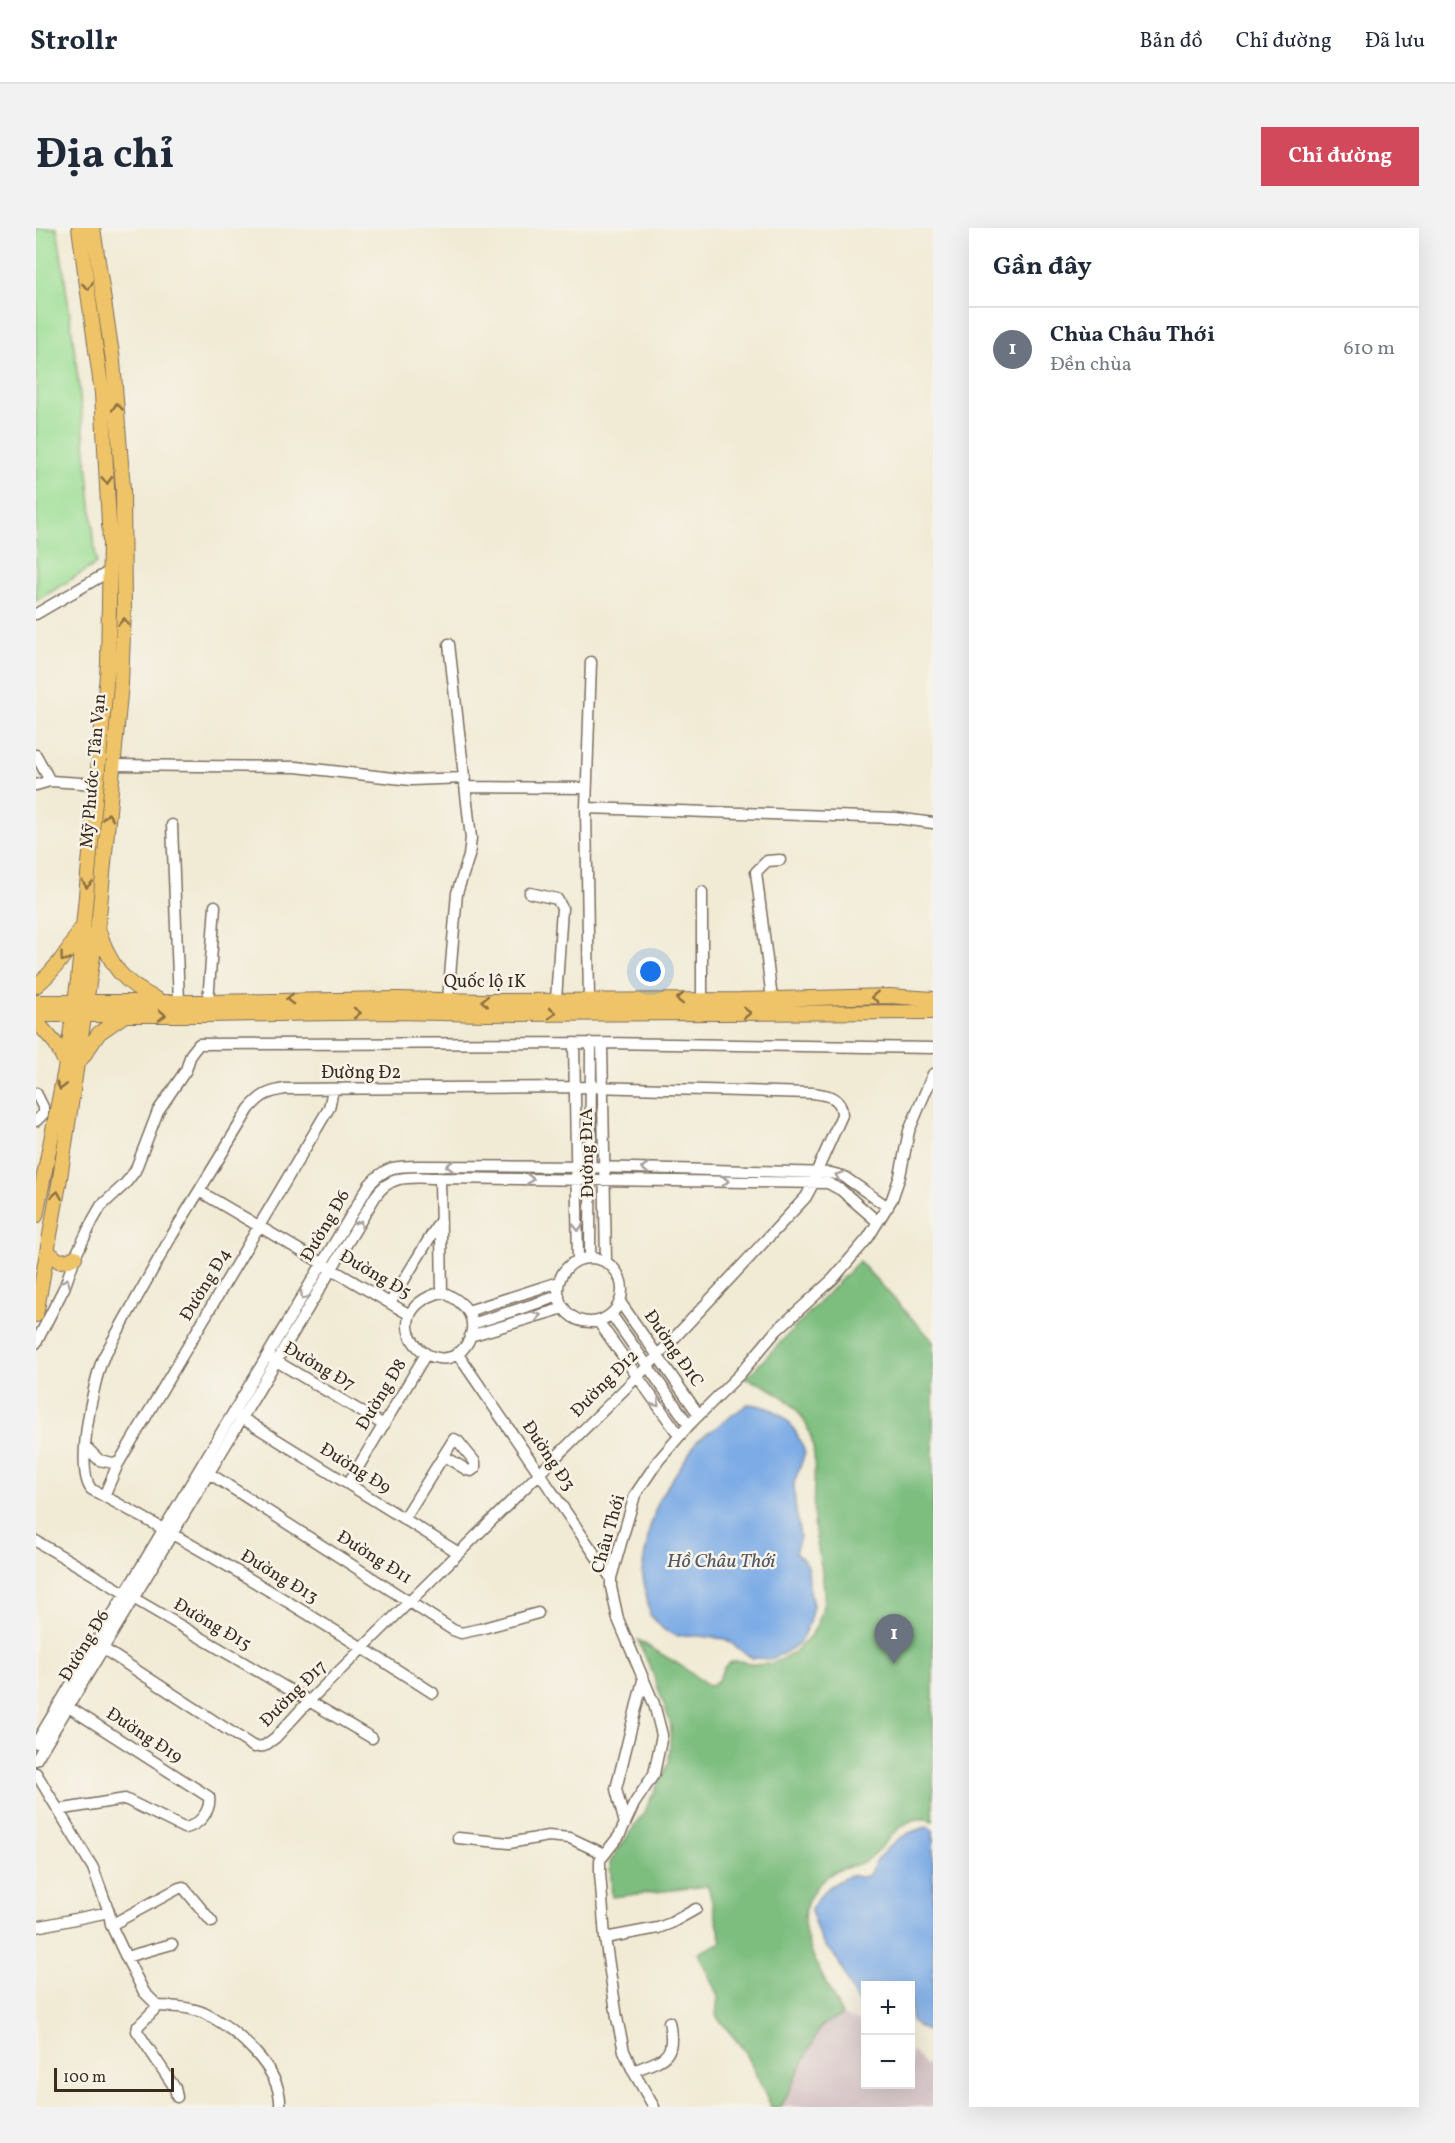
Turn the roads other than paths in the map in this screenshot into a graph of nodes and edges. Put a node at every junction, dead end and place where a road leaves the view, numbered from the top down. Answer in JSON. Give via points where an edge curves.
{"nodes":[{"id":1,"x":79,"y":228,"type":"edge"},
{"id":2,"x":93,"y":228,"type":"edge"},
{"id":3,"x":110,"y":571,"type":"junction"},
{"id":4,"x":36,"y":614,"type":"edge"},
{"id":5,"x":449,"y":644,"type":"dead end"},
{"id":6,"x":591,"y":662,"type":"dead end"},
{"id":7,"x":36,"y":755,"type":"edge"},
{"id":8,"x":113,"y":765,"type":"junction"},
{"id":9,"x":50,"y":781,"type":"junction"},
{"id":10,"x":466,"y":783,"type":"junction"},
{"id":11,"x":97,"y":784,"type":"junction"},
{"id":12,"x":36,"y":785,"type":"edge"},
{"id":13,"x":586,"y":788,"type":"junction"},
{"id":14,"x":586,"y":808,"type":"junction"},
{"id":15,"x":933,"y":823,"type":"edge"},
{"id":16,"x":172,"y":825,"type":"dead end"},
{"id":17,"x":780,"y":860,"type":"dead end"},
{"id":18,"x":702,"y":892,"type":"dead end"},
{"id":19,"x":530,"y":893,"type":"dead end"},
{"id":20,"x":215,"y":906,"type":"dead end"},
{"id":21,"x":83,"y":923,"type":"junction"},
{"id":22,"x":98,"y":927,"type":"junction"},
{"id":23,"x":36,"y":986,"type":"edge"},
{"id":24,"x":772,"y":999,"type":"junction"},
{"id":25,"x":933,"y":999,"type":"edge"},
{"id":26,"x":448,"y":1000,"type":"junction"},
{"id":27,"x":556,"y":1000,"type":"junction"},
{"id":28,"x":589,"y":1000,"type":"junction"},
{"id":29,"x":702,"y":1000,"type":"junction"},
{"id":30,"x":36,"y":1002,"type":"edge"},
{"id":31,"x":163,"y":1002,"type":"junction"},
{"id":32,"x":179,"y":1002,"type":"junction"},
{"id":33,"x":208,"y":1002,"type":"junction"},
{"id":34,"x":80,"y":1008,"type":"junction"},
{"id":35,"x":933,"y":1012,"type":"edge"},
{"id":36,"x":36,"y":1015,"type":"edge"},
{"id":37,"x":125,"y":1015,"type":"junction"},
{"id":38,"x":36,"y":1021,"type":"edge"},
{"id":39,"x":574,"y":1043,"type":"junction"},
{"id":40,"x":597,"y":1043,"type":"junction"},
{"id":41,"x":933,"y":1048,"type":"edge"},
{"id":42,"x":72,"y":1065,"type":"junction"},
{"id":43,"x":933,"y":1074,"type":"edge"},
{"id":44,"x":591,"y":1087,"type":"junction"},
{"id":45,"x":576,"y":1088,"type":"junction"},
{"id":46,"x":603,"y":1088,"type":"junction"},
{"id":47,"x":333,"y":1090,"type":"junction"},
{"id":48,"x":36,"y":1094,"type":"edge"},
{"id":49,"x":40,"y":1118,"type":"edge"},
{"id":50,"x":52,"y":1129,"type":"junction"},
{"id":51,"x":419,"y":1166,"type":"junction"},
{"id":52,"x":485,"y":1167,"type":"junction"},
{"id":53,"x":577,"y":1167,"type":"junction"},
{"id":54,"x":591,"y":1167,"type":"junction"},
{"id":55,"x":605,"y":1167,"type":"junction"},
{"id":56,"x":671,"y":1169,"type":"junction"},
{"id":57,"x":745,"y":1170,"type":"junction"},
{"id":58,"x":815,"y":1177,"type":"junction"},
{"id":59,"x":419,"y":1178,"type":"junction"},
{"id":60,"x":440,"y":1178,"type":"junction"},
{"id":61,"x":485,"y":1179,"type":"junction"},
{"id":62,"x":577,"y":1180,"type":"junction"},
{"id":63,"x":591,"y":1180,"type":"junction"},
{"id":64,"x":605,"y":1180,"type":"junction"},
{"id":65,"x":671,"y":1181,"type":"junction"},
{"id":66,"x":746,"y":1181,"type":"junction"},
{"id":67,"x":199,"y":1191,"type":"junction"},
{"id":68,"x":365,"y":1202,"type":"junction"},
{"id":69,"x":888,"y":1207,"type":"junction"},
{"id":70,"x":36,"y":1216,"type":"edge"},
{"id":71,"x":441,"y":1219,"type":"junction"},
{"id":72,"x":878,"y":1222,"type":"junction"},
{"id":73,"x":260,"y":1227,"type":"junction"},
{"id":74,"x":47,"y":1251,"type":"junction"},
{"id":75,"x":75,"y":1257,"type":"junction"},
{"id":76,"x":590,"y":1258,"type":"junction"},
{"id":77,"x":578,"y":1260,"type":"junction"},
{"id":78,"x":606,"y":1262,"type":"junction"},
{"id":79,"x":327,"y":1266,"type":"junction"},
{"id":80,"x":559,"y":1282,"type":"junction"},
{"id":81,"x":442,"y":1292,"type":"junction"},
{"id":82,"x":559,"y":1296,"type":"junction"},
{"id":83,"x":509,"y":1298,"type":"junction"},
{"id":84,"x":620,"y":1302,"type":"junction"},
{"id":85,"x":390,"y":1303,"type":"junction"},
{"id":86,"x":564,"y":1308,"type":"junction"},
{"id":87,"x":514,"y":1310,"type":"junction"},
{"id":88,"x":468,"y":1311,"type":"junction"},
{"id":89,"x":611,"y":1314,"type":"junction"},
{"id":90,"x":36,"y":1315,"type":"edge"},
{"id":91,"x":410,"y":1315,"type":"junction"},
{"id":92,"x":598,"y":1321,"type":"junction"},
{"id":93,"x":518,"y":1322,"type":"junction"},
{"id":94,"x":472,"y":1324,"type":"junction"},
{"id":95,"x":470,"y":1336,"type":"junction"},
{"id":96,"x":36,"y":1343,"type":"edge"},
{"id":97,"x":457,"y":1353,"type":"junction"},
{"id":98,"x":426,"y":1354,"type":"junction"},
{"id":99,"x":658,"y":1356,"type":"junction"},
{"id":100,"x":272,"y":1359,"type":"junction"},
{"id":101,"x":648,"y":1366,"type":"junction"},
{"id":102,"x":637,"y":1377,"type":"junction"},
{"id":103,"x":699,"y":1415,"type":"junction"},
{"id":104,"x":238,"y":1416,"type":"junction"},
{"id":105,"x":384,"y":1425,"type":"junction"},
{"id":106,"x":689,"y":1425,"type":"junction"},
{"id":107,"x":679,"y":1436,"type":"junction"},
{"id":108,"x":85,"y":1446,"type":"junction"},
{"id":109,"x":444,"y":1456,"type":"dead end"},
{"id":110,"x":118,"y":1464,"type":"junction"},
{"id":111,"x":205,"y":1471,"type":"junction"},
{"id":112,"x":539,"y":1473,"type":"junction"},
{"id":113,"x":348,"y":1484,"type":"junction"},
{"id":114,"x":104,"y":1496,"type":"junction"},
{"id":115,"x":404,"y":1519,"type":"junction"},
{"id":116,"x":169,"y":1530,"type":"junction"},
{"id":117,"x":36,"y":1541,"type":"edge"},
{"id":118,"x":459,"y":1553,"type":"junction"},
{"id":119,"x":611,"y":1578,"type":"junction"},
{"id":120,"x":129,"y":1596,"type":"junction"},
{"id":121,"x":410,"y":1601,"type":"junction"},
{"id":122,"x":538,"y":1613,"type":"dead end"},
{"id":123,"x":99,"y":1647,"type":"junction"},
{"id":124,"x":364,"y":1648,"type":"junction"},
{"id":125,"x":643,"y":1679,"type":"junction"},
{"id":126,"x":433,"y":1692,"type":"dead end"},
{"id":127,"x":309,"y":1701,"type":"junction"},
{"id":128,"x":65,"y":1705,"type":"junction"},
{"id":129,"x":372,"y":1738,"type":"dead end"},
{"id":130,"x":36,"y":1743,"type":"edge"},
{"id":131,"x":36,"y":1760,"type":"edge"},
{"id":132,"x":36,"y":1773,"type":"edge"},
{"id":133,"x":58,"y":1810,"type":"junction"},
{"id":134,"x":625,"y":1824,"type":"junction"},
{"id":135,"x":458,"y":1838,"type":"dead end"},
{"id":136,"x":604,"y":1854,"type":"junction"},
{"id":137,"x":696,"y":1909,"type":"dead end"},
{"id":138,"x":109,"y":1912,"type":"junction"},
{"id":139,"x":212,"y":1922,"type":"dead end"},
{"id":140,"x":111,"y":1925,"type":"junction"},
{"id":141,"x":36,"y":1927,"type":"edge"},
{"id":142,"x":605,"y":1938,"type":"junction"},
{"id":143,"x":172,"y":1944,"type":"dead end"},
{"id":144,"x":126,"y":1957,"type":"junction"},
{"id":145,"x":158,"y":2006,"type":"junction"},
{"id":146,"x":669,"y":2022,"type":"dead end"},
{"id":147,"x":633,"y":2071,"type":"junction"},
{"id":148,"x":177,"y":2097,"type":"dead end"},
{"id":149,"x":280,"y":2107,"type":"edge"},
{"id":150,"x":654,"y":2107,"type":"edge"}],
"edges":[{"from":1,"to":3,"type":"main road","name":"Mỹ Phước - Tân Vạn","one_way":true,"via":[[102,393]]},
{"from":8,"to":2,"type":"main road","name":"Mỹ Phước - Tân Vạn","one_way":true,"via":[[124,610],[123,489],[113,361]]},
{"from":3,"to":4,"type":"street"},
{"from":3,"to":11,"type":"main road","name":"Mỹ Phước - Tân Vạn","via":[[108,664]]},
{"from":5,"to":10,"type":"street"},
{"from":6,"to":13,"type":"street"},
{"from":7,"to":9,"type":"street"},
{"from":8,"to":10,"type":"street","via":[[296,767]]},
{"from":22,"to":8,"type":"main road","name":"Mỹ Phước - Tân Vạn","one_way":true},
{"from":9,"to":11,"type":"street"},
{"from":9,"to":12,"type":"street"},
{"from":10,"to":13,"type":"street"},
{"from":10,"to":26,"type":"street","via":[[471,838],[457,893]]},
{"from":11,"to":21,"type":"main road","name":"Mỹ Phước - Tân Vạn","one_way":true},
{"from":13,"to":14,"type":"street"},
{"from":14,"to":15,"type":"street","via":[[896,818]]},
{"from":14,"to":28,"type":"street"},
{"from":16,"to":32,"type":"street"},
{"from":17,"to":24,"type":"street","via":[[766,861],[756,872]]},
{"from":18,"to":29,"type":"street"},
{"from":19,"to":27,"type":"street","via":[[557,898],[562,908]]},
{"from":20,"to":33,"type":"street"},
{"from":21,"to":23,"type":"main road","one_way":true,"via":[[56,968]]},
{"from":21,"to":34,"type":"main road","name":"Mỹ Phước - Tân Vạn"},
{"from":22,"to":31,"type":"main road","via":[[118,972],[130,984]]},
{"from":22,"to":34,"type":"main road","name":"Mỹ Phước - Tân Vạn"},
{"from":25,"to":24,"type":"main road","name":"Quốc lộ 1K","one_way":true},
{"from":24,"to":29,"type":"main road","name":"Quốc lộ 1K"},
{"from":27,"to":26,"type":"main road","name":"Quốc lộ 1K","one_way":true},
{"from":26,"to":33,"type":"main road","name":"Quốc lộ 1K","one_way":true},
{"from":27,"to":28,"type":"main road","name":"Quốc lộ 1K"},
{"from":29,"to":28,"type":"main road","name":"Quốc lộ 1K","one_way":true},
{"from":30,"to":34,"type":"main road","name":"Quốc lộ 1K"},
{"from":31,"to":32,"type":"main road","name":"Quốc lộ 1K"},
{"from":31,"to":34,"type":"main road","name":"Quốc lộ 1K"},
{"from":32,"to":33,"type":"main road","name":"Quốc lộ 1K"},
{"from":34,"to":36,"type":"main road","name":"Quốc lộ 1K"},
{"from":34,"to":37,"type":"main road","name":"Quốc lộ 1K"},
{"from":34,"to":42,"type":"main road","name":"Mỹ Phước - Tân Vạn"},
{"from":37,"to":35,"type":"main road","name":"Quốc lộ 1K","one_way":true},
{"from":37,"to":42,"type":"main road","via":[[99,1033]]},
{"from":38,"to":42,"type":"main road"},
{"from":39,"to":40,"type":"street"},
{"from":39,"to":45,"type":"street","name":"Đường Đ1A"},
{"from":39,"to":75,"type":"street","via":[[199,1044],[158,1111],[135,1171],[101,1206]]},
{"from":40,"to":41,"type":"street"},
{"from":40,"to":44,"type":"street","name":"Đường Đ1A"},
{"from":40,"to":46,"type":"street","name":"Đường Đ1A"},
{"from":42,"to":50,"type":"main road","name":"Mỹ Phước - Tân Vạn","one_way":true},
{"from":74,"to":42,"type":"main road","name":"Mỹ Phước - Tân Vạn","one_way":true},
{"from":43,"to":69,"type":"street","name":"Châu Thới","via":[[909,1131],[900,1176]]},
{"from":44,"to":45,"type":"street","name":"Đường Đ2"},
{"from":44,"to":46,"type":"street","name":"Đường Đ2"},
{"from":44,"to":54,"type":"street","name":"Đường Đ1A"},
{"from":45,"to":47,"type":"street","name":"Đường Đ2"},
{"from":45,"to":53,"type":"street","name":"Đường Đ1A"},
{"from":46,"to":55,"type":"street","name":"Đường Đ1A"},
{"from":46,"to":58,"type":"street","name":"Đường Đ2","via":[[829,1095],[842,1107],[842,1115]]},
{"from":47,"to":67,"type":"street","name":"Đường Đ2","via":[[285,1089],[259,1097]]},
{"from":47,"to":73,"type":"street","name":"Đường Đ4","via":[[328,1108]]},
{"from":48,"to":49,"type":"street","via":[[43,1107]]},
{"from":49,"to":50,"type":"street"},
{"from":50,"to":70,"type":"main road","name":"Mỹ Phước - Tân Vạn"},
{"from":52,"to":51,"type":"street","name":"Đường Đ6","one_way":true},
{"from":51,"to":59,"type":"street"},
{"from":51,"to":68,"type":"street","name":"Đường Đ6","via":[[396,1166],[381,1172],[369,1185]]},
{"from":52,"to":53,"type":"street","name":"Đường Đ6"},
{"from":52,"to":61,"type":"street"},
{"from":53,"to":54,"type":"street","name":"Đường Đ6"},
{"from":53,"to":62,"type":"street","name":"Đường Đ1A"},
{"from":54,"to":55,"type":"street","name":"Đường Đ6"},
{"from":54,"to":63,"type":"street","name":"Đường Đ1A"},
{"from":56,"to":55,"type":"street","name":"Đường Đ6","one_way":true},
{"from":55,"to":64,"type":"street","name":"Đường Đ1A"},
{"from":56,"to":57,"type":"street","name":"Đường Đ6"},
{"from":56,"to":65,"type":"street"},
{"from":57,"to":58,"type":"street","name":"Đường Đ6"},
{"from":57,"to":66,"type":"street"},
{"from":58,"to":66,"type":"street","name":"Đường Đ6"},
{"from":69,"to":58,"type":"street","name":"Đường Đ6","one_way":true,"via":[[843,1176],[831,1173]]},
{"from":58,"to":72,"type":"street","name":"Đường Đ6","via":[[834,1185]]},
{"from":58,"to":99,"type":"street","name":"Đường Đ12","via":[[806,1197]]},
{"from":59,"to":60,"type":"street","name":"Đường Đ6"},
{"from":59,"to":68,"type":"street","name":"Đường Đ6","via":[[390,1180]]},
{"from":60,"to":61,"type":"street","name":"Đường Đ6"},
{"from":60,"to":71,"type":"street"},
{"from":61,"to":62,"type":"street","name":"Đường Đ6","one_way":true},
{"from":62,"to":63,"type":"street","name":"Đường Đ6"},
{"from":62,"to":77,"type":"street","name":"Đường Đ1A","one_way":true},
{"from":63,"to":64,"type":"street","name":"Đường Đ6"},
{"from":63,"to":76,"type":"street","name":"Đường Đ1A"},
{"from":64,"to":65,"type":"street","name":"Đường Đ6"},
{"from":64,"to":78,"type":"street","name":"Đường Đ1A"},
{"from":65,"to":66,"type":"street","name":"Đường Đ6","one_way":true},
{"from":67,"to":73,"type":"street","name":"Đường Đ5"},
{"from":67,"to":108,"type":"street","name":"Đường Đ2","via":[[103,1358],[96,1376]]},
{"from":68,"to":79,"type":"street","name":"Đường Đ6"},
{"from":69,"to":72,"type":"street","name":"Châu Thới"},
{"from":71,"to":81,"type":"street"},
{"from":71,"to":85,"type":"street"},
{"from":72,"to":103,"type":"street","name":"Châu Thới","via":[[833,1279],[776,1331]]},
{"from":73,"to":79,"type":"street","name":"Đường Đ5"},
{"from":73,"to":110,"type":"street","name":"Đường Đ4"},
{"from":74,"to":75,"type":"main road","via":[[59,1261]]},
{"from":74,"to":90,"type":"main road","name":"Mỹ Phước - Tân Vạn"},
{"from":96,"to":75,"type":"street","one_way":true},
{"from":76,"to":77,"type":"street"},
{"from":76,"to":78,"type":"street"},
{"from":77,"to":80,"type":"street","via":[[566,1269]]},
{"from":78,"to":84,"type":"street","via":[[619,1275]]},
{"from":79,"to":85,"type":"street","name":"Đường Đ5"},
{"from":79,"to":100,"type":"street","name":"Đường Đ6"},
{"from":80,"to":82,"type":"street"},
{"from":80,"to":83,"type":"street"},
{"from":81,"to":88,"type":"street","via":[[459,1300]]},
{"from":81,"to":91,"type":"street","via":[[424,1298]]},
{"from":82,"to":86,"type":"street"},
{"from":82,"to":87,"type":"street"},
{"from":83,"to":87,"type":"street"},
{"from":83,"to":88,"type":"street"},
{"from":84,"to":89,"type":"street"},
{"from":84,"to":99,"type":"street","name":"Đường Đ1C"},
{"from":85,"to":91,"type":"street","name":"Đường Đ5"},
{"from":86,"to":92,"type":"street","via":[[577,1319]]},
{"from":93,"to":86,"type":"street","one_way":true},
{"from":87,"to":93,"type":"street"},
{"from":87,"to":94,"type":"street"},
{"from":88,"to":94,"type":"street"},
{"from":89,"to":92,"type":"street"},
{"from":89,"to":101,"type":"street","name":"Đường Đ1C"},
{"from":91,"to":98,"type":"street","via":[[412,1341]]},
{"from":92,"to":102,"type":"street"},
{"from":93,"to":95,"type":"street"},
{"from":94,"to":95,"type":"street"},
{"from":95,"to":97,"type":"street"},
{"from":97,"to":98,"type":"street","via":[[436,1358]]},
{"from":97,"to":112,"type":"street","name":"Đường Đ3"},
{"from":98,"to":105,"type":"street","name":"Đường Đ8"},
{"from":99,"to":101,"type":"street","name":"Đường Đ12"},
{"from":99,"to":103,"type":"street","name":"Đường Đ1C"},
{"from":100,"to":104,"type":"street","name":"Đường Đ6"},
{"from":100,"to":105,"type":"street","name":"Đường Đ7"},
{"from":101,"to":102,"type":"street","name":"Đường Đ12"},
{"from":101,"to":106,"type":"street","name":"Đường Đ1C"},
{"from":102,"to":107,"type":"street","one_way":true},
{"from":102,"to":112,"type":"street","name":"Đường Đ12"},
{"from":103,"to":106,"type":"street","name":"Châu Thới"},
{"from":104,"to":111,"type":"street","name":"Đường Đ6"},
{"from":104,"to":113,"type":"street","name":"Đường Đ9"},
{"from":105,"to":113,"type":"street","name":"Đường Đ8"},
{"from":106,"to":107,"type":"street","name":"Châu Thới"},
{"from":107,"to":119,"type":"street","name":"Châu Thới","via":[[635,1495]]},
{"from":108,"to":110,"type":"street","via":[[99,1460]]},
{"from":108,"to":114,"type":"street","name":"Đường Đ2","via":[[87,1484]]},
{"from":109,"to":115,"type":"street"},
{"from":110,"to":114,"type":"street","name":"Đường Đ4"},
{"from":111,"to":116,"type":"street","name":"Đường Đ6"},
{"from":111,"to":121,"type":"street","name":"Đường Đ11"},
{"from":112,"to":118,"type":"street","name":"Đường Đ12"},
{"from":112,"to":119,"type":"street","name":"Đường Đ3"},
{"from":113,"to":115,"type":"street","name":"Đường Đ9"},
{"from":114,"to":116,"type":"street","name":"Đường Đ13"},
{"from":115,"to":118,"type":"street","name":"Đường Đ9"},
{"from":116,"to":120,"type":"street","name":"Đường Đ6"},
{"from":116,"to":124,"type":"street","name":"Đường Đ13"},
{"from":117,"to":120,"type":"street","name":"Đường Đ15"},
{"from":118,"to":121,"type":"street","name":"Đường Đ12"},
{"from":119,"to":125,"type":"street","name":"Châu Thới","via":[[618,1619]]},
{"from":120,"to":123,"type":"street","name":"Đường Đ6"},
{"from":120,"to":127,"type":"street","name":"Đường Đ15"},
{"from":121,"to":122,"type":"street","name":"Đường Đ11","via":[[461,1633]]},
{"from":121,"to":124,"type":"street","name":"Đường Đ17"},
{"from":123,"to":127,"type":"street","name":"Đường Đ17","via":[[254,1747],[264,1746],[275,1738]]},
{"from":123,"to":128,"type":"street","name":"Đường Đ6"},
{"from":124,"to":126,"type":"street","name":"Đường Đ13"},
{"from":124,"to":127,"type":"street","name":"Đường Đ17"},
{"from":125,"to":134,"type":"street","via":[[616,1789]]},
{"from":125,"to":134,"type":"street","name":"Châu Thới","via":[[662,1735],[654,1774]]},
{"from":127,"to":129,"type":"street","name":"Đường Đ15"},
{"from":128,"to":130,"type":"street","name":"Đường Đ6"},
{"from":128,"to":131,"type":"street","name":"Đường Đ6"},
{"from":128,"to":133,"type":"street","name":"Đường Đ19","via":[[209,1797],[210,1804],[190,1827],[184,1828],[125,1799]]},
{"from":132,"to":133,"type":"street"},
{"from":133,"to":138,"type":"street","via":[[93,1868]]},
{"from":134,"to":136,"type":"street","name":"Châu Thới"},
{"from":135,"to":136,"type":"street","via":[[509,1843],[548,1836],[570,1838]]},
{"from":136,"to":142,"type":"street","via":[[600,1873]]},
{"from":137,"to":142,"type":"street","via":[[658,1928]]},
{"from":138,"to":140,"type":"street"},
{"from":138,"to":141,"type":"street"},
{"from":139,"to":140,"type":"street","via":[[183,1887]]},
{"from":140,"to":144,"type":"street"},
{"from":142,"to":147,"type":"street","via":[[617,2018]]},
{"from":143,"to":144,"type":"street"},
{"from":144,"to":145,"type":"street","via":[[144,1992]]},
{"from":145,"to":148,"type":"street","via":[[138,2025],[137,2031]]},
{"from":145,"to":149,"type":"street","via":[[202,2012],[230,2029],[266,2064],[277,2084]]},
{"from":146,"to":147,"type":"street","via":[[673,2040],[669,2052]]},
{"from":147,"to":150,"type":"street"}]}
